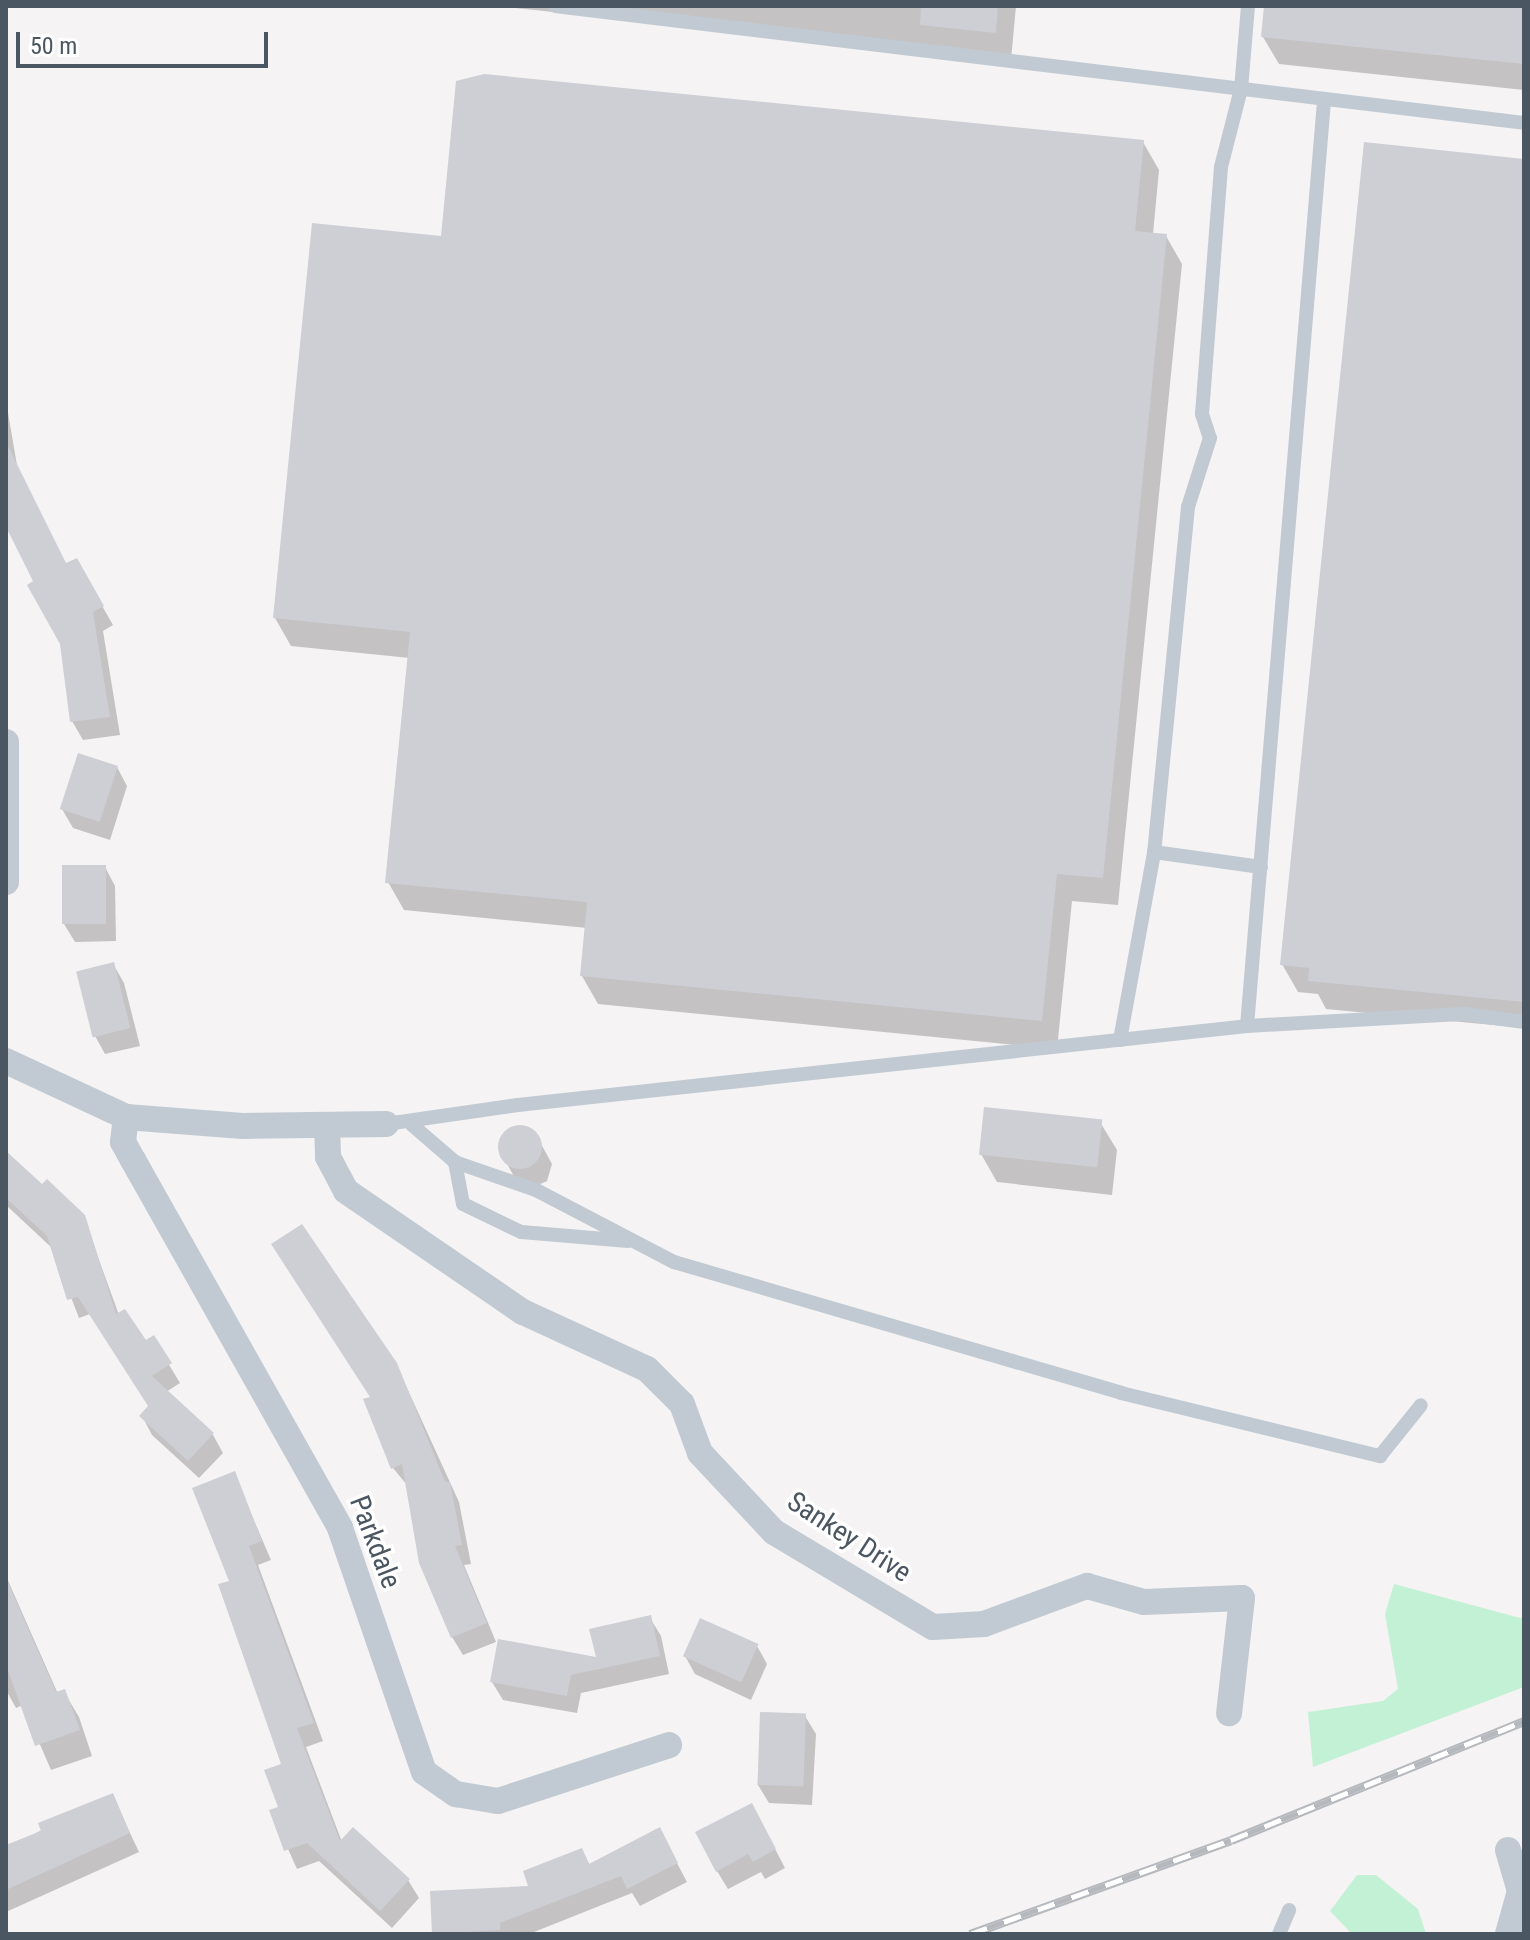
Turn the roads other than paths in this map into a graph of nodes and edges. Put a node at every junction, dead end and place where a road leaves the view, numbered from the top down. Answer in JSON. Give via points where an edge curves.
{"nodes":[{"id":1,"x":555,"y":6,"type":"edge"},
{"id":2,"x":1248,"y":6,"type":"edge"},
{"id":3,"x":1241,"y":89,"type":"junction"},
{"id":4,"x":1324,"y":102,"type":"junction"},
{"id":5,"x":1524,"y":123,"type":"edge"},
{"id":6,"x":6,"y":742,"type":"edge"},
{"id":7,"x":1154,"y":852,"type":"junction"},
{"id":8,"x":1261,"y":867,"type":"junction"},
{"id":9,"x":6,"y":882,"type":"edge"},
{"id":10,"x":1524,"y":1022,"type":"edge"},
{"id":11,"x":1247,"y":1026,"type":"junction"},
{"id":12,"x":1120,"y":1040,"type":"junction"},
{"id":13,"x":6,"y":1061,"type":"edge"},
{"id":14,"x":126,"y":1117,"type":"junction"},
{"id":15,"x":399,"y":1124,"type":"junction"},
{"id":16,"x":327,"y":1126,"type":"junction"},
{"id":17,"x":455,"y":1162,"type":"junction"},
{"id":18,"x":628,"y":1241,"type":"junction"},
{"id":19,"x":1421,"y":1405,"type":"dead end"},
{"id":20,"x":1229,"y":1713,"type":"dead end"},
{"id":21,"x":669,"y":1745,"type":"dead end"},
{"id":22,"x":1508,"y":1850,"type":"dead end"},
{"id":23,"x":1522,"y":1891,"type":"edge"},
{"id":24,"x":1289,"y":1910,"type":"dead end"},
{"id":25,"x":1279,"y":1934,"type":"edge"},
{"id":26,"x":1508,"y":1934,"type":"edge"}],
"edges":[{"from":1,"to":3,"type":"lane"},
{"from":2,"to":3,"type":"lane"},
{"from":3,"to":4,"type":"lane"},
{"from":3,"to":7,"type":"lane","via":[[1221,167],[1202,414],[1210,438],[1188,507]]},
{"from":4,"to":5,"type":"lane"},
{"from":4,"to":8,"type":"lane"},
{"from":6,"to":9,"type":"street"},
{"from":7,"to":8,"type":"lane"},
{"from":7,"to":12,"type":"lane"},
{"from":8,"to":11,"type":"lane"},
{"from":10,"to":11,"type":"lane","via":[[1465,1014]]},
{"from":11,"to":12,"type":"lane"},
{"from":12,"to":15,"type":"lane","via":[[518,1105]]},
{"from":13,"to":14,"type":"street"},
{"from":14,"to":16,"type":"street"},
{"from":14,"to":21,"type":"street","name":"Parkdale","via":[[123,1142],[340,1528],[424,1772],[456,1794],[498,1801],[572,1781]]},
{"from":15,"to":16,"type":"street"},
{"from":15,"to":17,"type":"lane"},
{"from":16,"to":20,"type":"street","name":"Sankey Drive","via":[[328,1157],[346,1191],[523,1312],[647,1369],[682,1404],[700,1453],[774,1532],[933,1627],[984,1624],[1087,1586],[1144,1602],[1242,1598]]},
{"from":17,"to":18,"type":"lane","via":[[536,1190]]},
{"from":17,"to":18,"type":"lane","via":[[463,1204],[521,1232]]},
{"from":18,"to":19,"type":"lane","via":[[674,1262],[1121,1393],[1380,1456]]},
{"from":22,"to":23,"type":"street"},
{"from":23,"to":26,"type":"street"},
{"from":24,"to":25,"type":"lane"}]}
